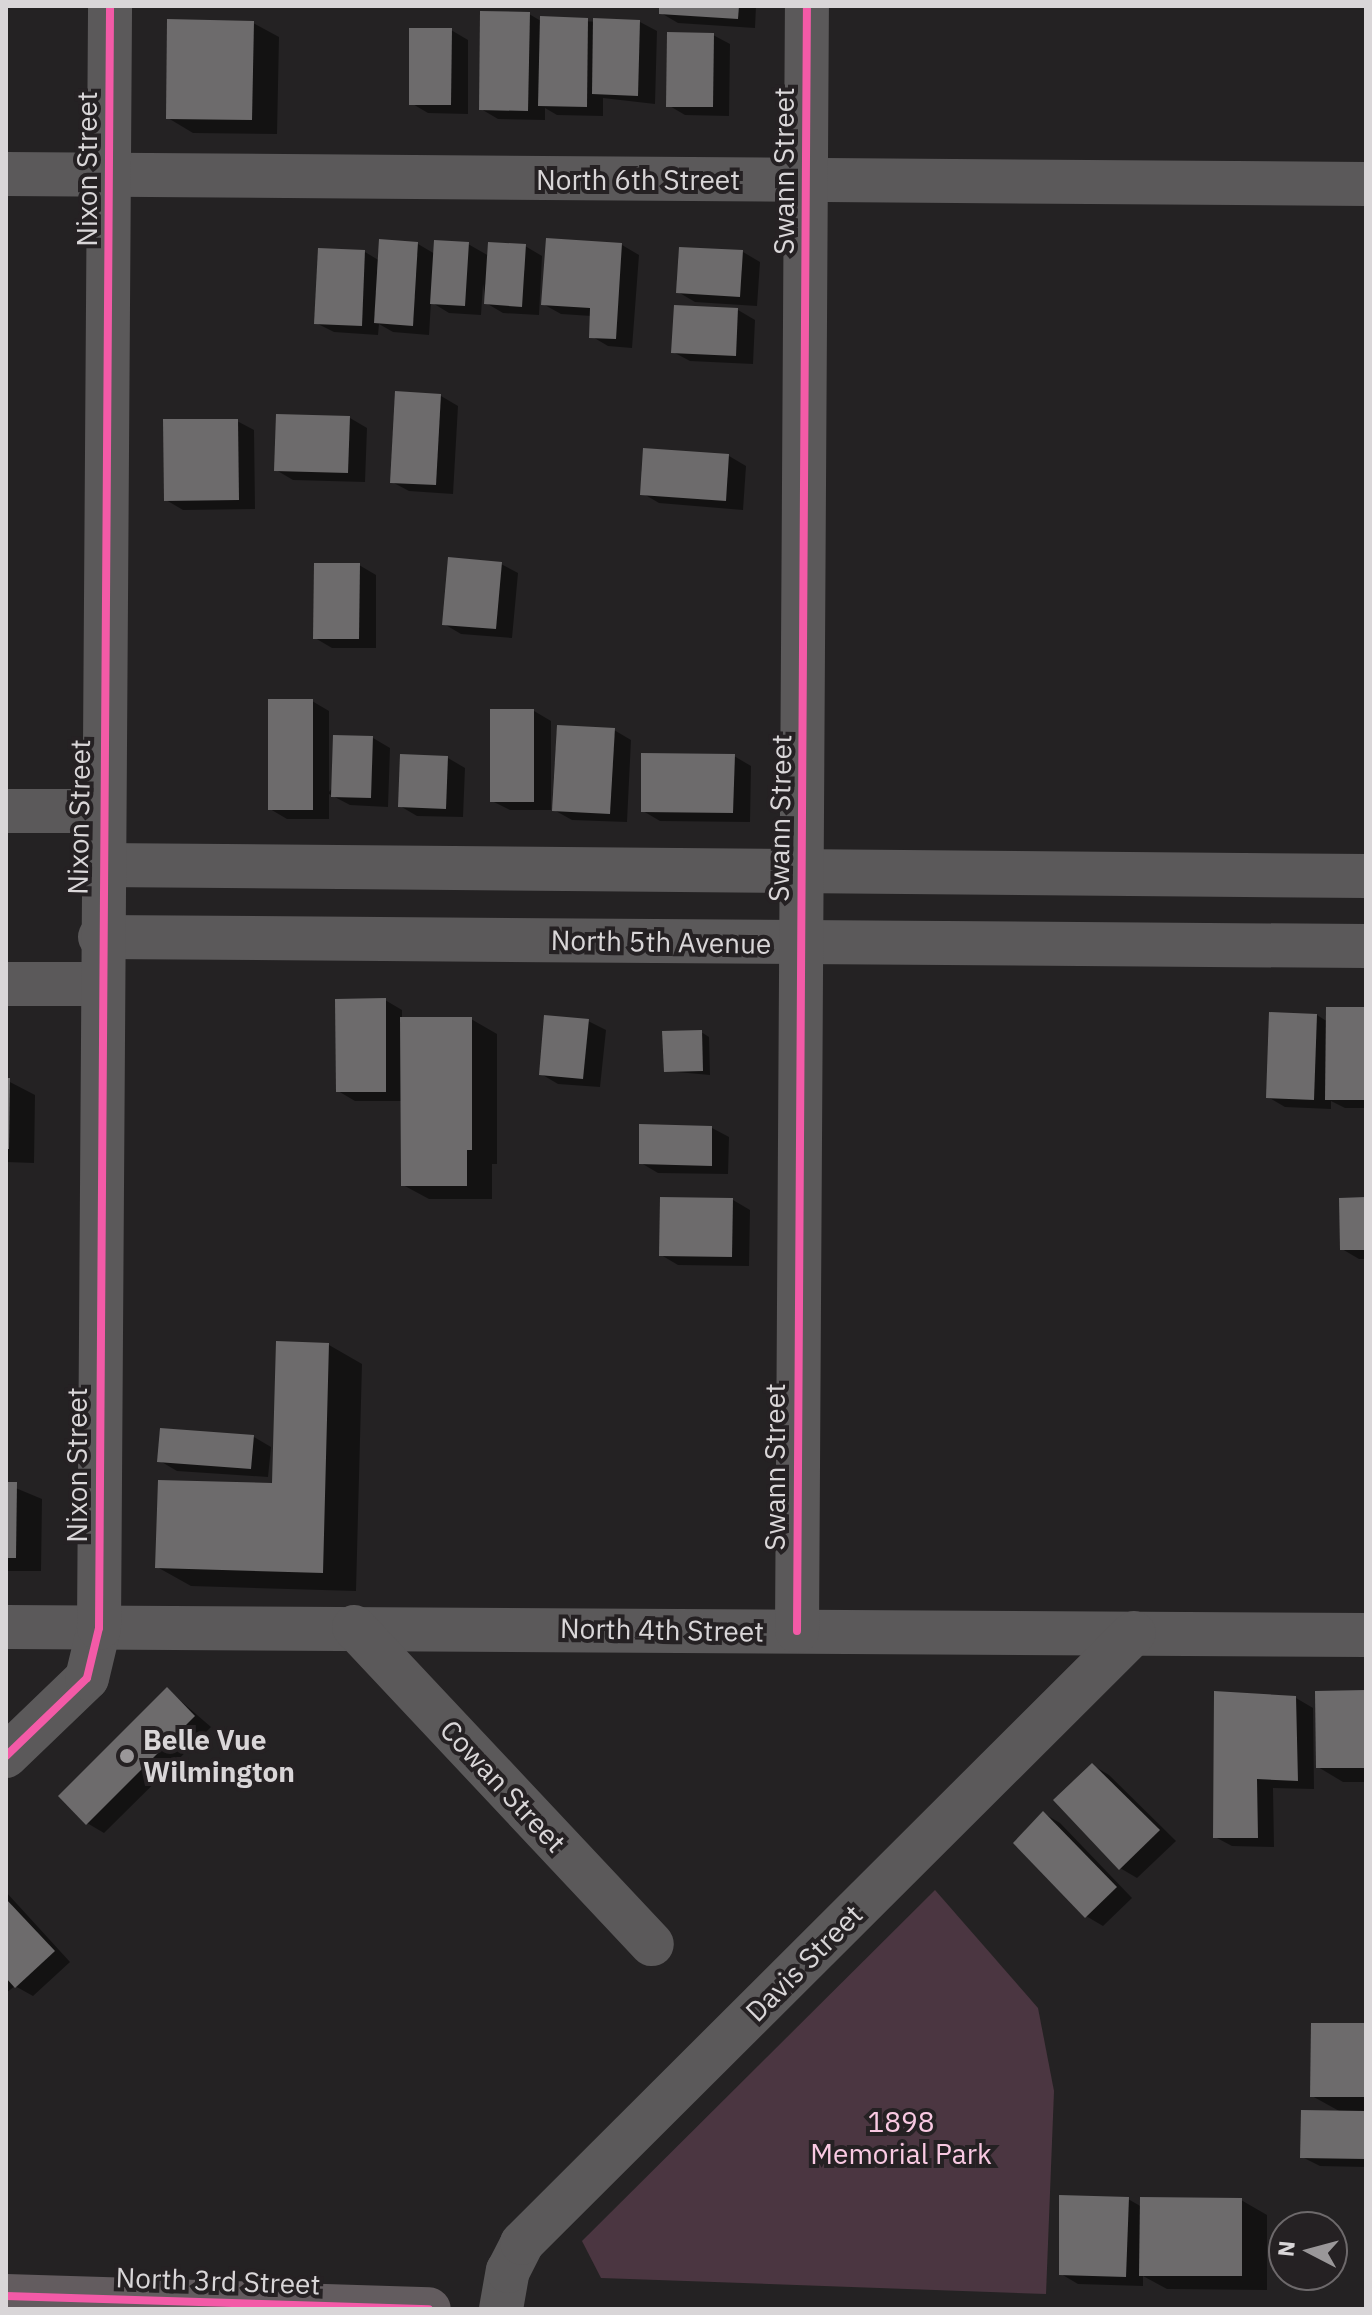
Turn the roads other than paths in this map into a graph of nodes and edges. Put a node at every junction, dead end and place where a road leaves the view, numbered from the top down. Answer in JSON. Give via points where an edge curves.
{"nodes":[{"id":1,"x":110,"y":6,"type":"edge"},
{"id":2,"x":807,"y":6,"type":"edge"},
{"id":3,"x":6,"y":174,"type":"edge"},
{"id":4,"x":109,"y":175,"type":"junction"},
{"id":5,"x":806,"y":180,"type":"junction"},
{"id":6,"x":1366,"y":184,"type":"edge"},
{"id":7,"x":6,"y":811,"type":"edge"},
{"id":8,"x":101,"y":811,"type":"junction"},
{"id":9,"x":101,"y":865,"type":"junction"},
{"id":10,"x":801,"y":870,"type":"junction"},
{"id":11,"x":1366,"y":876,"type":"edge"},
{"id":12,"x":100,"y":937,"type":"junction"},
{"id":13,"x":800,"y":944,"type":"junction"},
{"id":14,"x":1366,"y":946,"type":"edge"},
{"id":15,"x":6,"y":984,"type":"edge"},
{"id":16,"x":101,"y":984,"type":"junction"},
{"id":17,"x":6,"y":1627,"type":"edge"},
{"id":18,"x":354,"y":1627,"type":"junction"},
{"id":19,"x":99,"y":1628,"type":"junction"},
{"id":20,"x":797,"y":1631,"type":"junction"},
{"id":21,"x":1134,"y":1633,"type":"junction"},
{"id":22,"x":1366,"y":1635,"type":"edge"},
{"id":23,"x":6,"y":1756,"type":"edge"},
{"id":24,"x":652,"y":1944,"type":"dead end"},
{"id":25,"x":6,"y":2296,"type":"edge"},
{"id":26,"x":429,"y":2309,"type":"edge"},
{"id":27,"x":501,"y":2309,"type":"edge"}],
"edges":[{"from":1,"to":4,"type":"street","name":"Nixon Street"},
{"from":2,"to":5,"type":"street","name":"Swann Street"},
{"from":3,"to":4,"type":"street","name":"North 6th Street"},
{"from":4,"to":5,"type":"street","name":"North 6th Street"},
{"from":4,"to":8,"type":"street","name":"Nixon Street"},
{"from":5,"to":6,"type":"street","name":"North 6th Street"},
{"from":5,"to":10,"type":"street","name":"Swann Street"},
{"from":7,"to":8,"type":"street"},
{"from":8,"to":9,"type":"street","name":"Nixon Street"},
{"from":9,"to":10,"type":"street"},
{"from":9,"to":12,"type":"street","name":"Nixon Street"},
{"from":10,"to":11,"type":"street"},
{"from":10,"to":13,"type":"street","name":"Swann Street"},
{"from":12,"to":13,"type":"street","name":"North 5th Avenue"},
{"from":12,"to":16,"type":"street","name":"Nixon Street"},
{"from":13,"to":14,"type":"street","name":"North 5th Avenue"},
{"from":13,"to":20,"type":"street","name":"Swann Street"},
{"from":15,"to":16,"type":"street"},
{"from":16,"to":19,"type":"street","name":"Nixon Street"},
{"from":17,"to":19,"type":"street","name":"North 4th Street"},
{"from":18,"to":19,"type":"street","name":"North 4th Street"},
{"from":18,"to":20,"type":"street","name":"North 4th Street"},
{"from":18,"to":24,"type":"street","name":"Cowan Street"},
{"from":19,"to":23,"type":"street","name":"Nixon Street","via":[[87,1678]]},
{"from":20,"to":21,"type":"street","name":"North 4th Street"},
{"from":21,"to":22,"type":"street","name":"North 4th Street"},
{"from":21,"to":27,"type":"street","name":"Davis Street","via":[[522,2243],[508,2271]]},
{"from":25,"to":26,"type":"main road","name":"North 3rd Street"}]}
